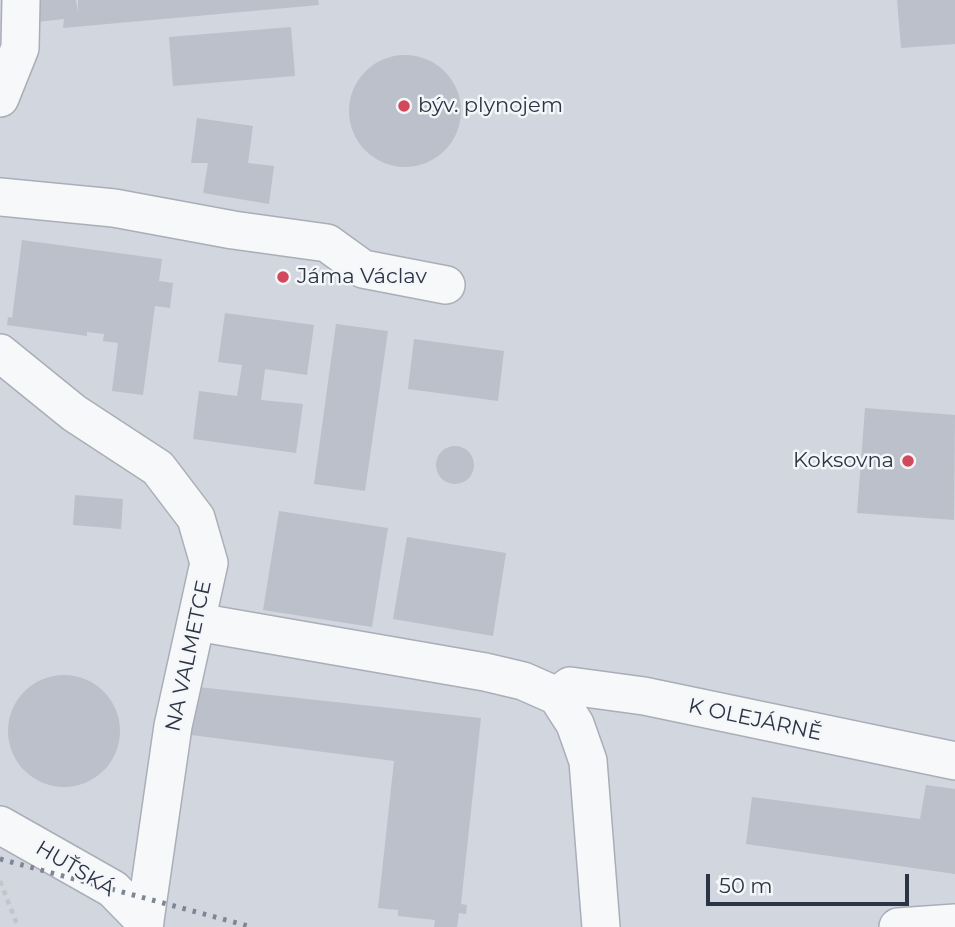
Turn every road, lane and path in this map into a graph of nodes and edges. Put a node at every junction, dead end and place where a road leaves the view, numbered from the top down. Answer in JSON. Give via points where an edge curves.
{"nodes":[{"id":1,"x":21,"y":0,"type":"edge"},
{"id":2,"x":0,"y":98,"type":"edge"},
{"id":3,"x":0,"y":197,"type":"edge"},
{"id":4,"x":446,"y":285,"type":"dead end"},
{"id":5,"x":0,"y":354,"type":"edge"},
{"id":6,"x":197,"y":622,"type":"junction"},
{"id":7,"x":557,"y":696,"type":"junction"},
{"id":8,"x":955,"y":761,"type":"edge"},
{"id":9,"x":0,"y":825,"type":"edge"},
{"id":10,"x":0,"y":881,"type":"edge"},
{"id":11,"x":955,"y":923,"type":"edge"},
{"id":12,"x":145,"y":924,"type":"edge"},
{"id":13,"x":18,"y":927,"type":"edge"},
{"id":14,"x":601,"y":927,"type":"edge"},
{"id":15,"x":898,"y":927,"type":"edge"}],
"edges":[{"from":1,"to":2,"type":"street","via":[[20,48]]},
{"from":3,"to":4,"type":"street","via":[[114,208],[327,243],[363,269]]},
{"from":5,"to":6,"type":"street","name":"NA VALMETCE","via":[[74,413],[158,468],[197,518],[209,563]]},
{"from":6,"to":7,"type":"street","via":[[497,675]]},
{"from":6,"to":12,"type":"street","name":"NA VALMETCE","via":[[173,726]]},
{"from":7,"to":8,"type":"street","name":"K OLEJÁRNĚ","via":[[570,686],[644,696]]},
{"from":7,"to":14,"type":"street","via":[[575,724],[588,761]]},
{"from":9,"to":12,"type":"street","name":"HUŤSKÁ","via":[[113,889]]},
{"from":10,"to":13,"type":"path"},
{"from":11,"to":15,"type":"street"}]}
